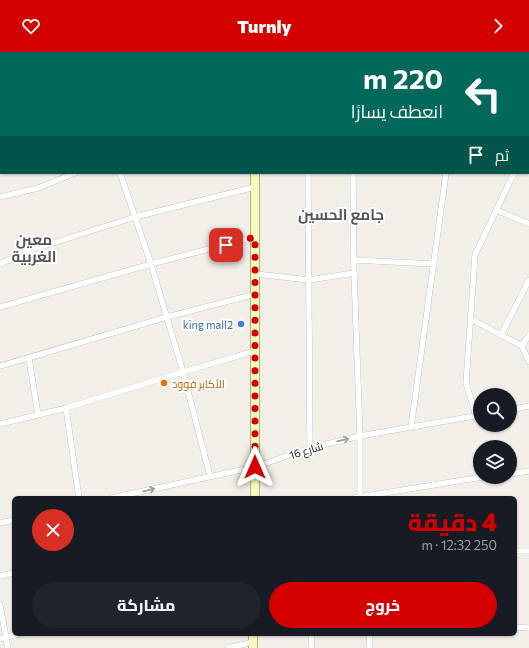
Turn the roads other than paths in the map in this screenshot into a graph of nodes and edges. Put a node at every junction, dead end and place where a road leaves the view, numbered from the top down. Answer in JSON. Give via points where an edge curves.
{"nodes":[{"id":1,"x":73,"y":174,"type":"edge"},
{"id":2,"x":120,"y":174,"type":"edge"},
{"id":3,"x":255,"y":174,"type":"edge"},
{"id":4,"x":308,"y":174,"type":"edge"},
{"id":5,"x":353,"y":174,"type":"edge"},
{"id":6,"x":446,"y":174,"type":"edge"},
{"id":7,"x":514,"y":174,"type":"edge"},
{"id":8,"x":255,"y":187,"type":"junction"},
{"id":9,"x":0,"y":197,"type":"edge"},
{"id":10,"x":496,"y":210,"type":"junction"},
{"id":11,"x":135,"y":217,"type":"junction"},
{"id":12,"x":529,"y":224,"type":"edge"},
{"id":13,"x":255,"y":237,"type":"junction"},
{"id":14,"x":354,"y":260,"type":"junction"},
{"id":15,"x":0,"y":264,"type":"edge"},
{"id":16,"x":151,"y":264,"type":"junction"},
{"id":17,"x":434,"y":264,"type":"junction"},
{"id":18,"x":354,"y":273,"type":"junction"},
{"id":19,"x":256,"y":274,"type":"junction"},
{"id":20,"x":309,"y":280,"type":"junction"},
{"id":21,"x":529,"y":280,"type":"edge"},
{"id":22,"x":527,"y":288,"type":"edge"},
{"id":23,"x":256,"y":294,"type":"junction"},
{"id":24,"x":0,"y":307,"type":"edge"},
{"id":25,"x":167,"y":317,"type":"junction"},
{"id":26,"x":471,"y":319,"type":"junction"},
{"id":27,"x":501,"y":335,"type":"junction"},
{"id":28,"x":529,"y":335,"type":"edge"},
{"id":29,"x":522,"y":346,"type":"junction"},
{"id":30,"x":255,"y":351,"type":"junction"},
{"id":31,"x":29,"y":358,"type":"junction"},
{"id":32,"x":529,"y":362,"type":"edge"},
{"id":33,"x":0,"y":366,"type":"edge"},
{"id":34,"x":183,"y":372,"type":"junction"},
{"id":35,"x":473,"y":402,"type":"edge"},
{"id":36,"x":529,"y":406,"type":"edge"},
{"id":37,"x":66,"y":408,"type":"junction"},
{"id":38,"x":517,"y":409,"type":"edge"},
{"id":39,"x":38,"y":415,"type":"junction"},
{"id":40,"x":473,"y":417,"type":"edge"},
{"id":41,"x":0,"y":424,"type":"edge"},
{"id":42,"x":411,"y":428,"type":"junction"},
{"id":43,"x":360,"y":436,"type":"junction"},
{"id":44,"x":310,"y":448,"type":"junction"},
{"id":45,"x":255,"y":467,"type":"junction"},
{"id":46,"x":529,"y":471,"type":"edge"},
{"id":47,"x":517,"y":473,"type":"edge"},
{"id":48,"x":210,"y":476,"type":"junction"},
{"id":49,"x":473,"y":478,"type":"edge"},
{"id":50,"x":79,"y":496,"type":"edge"},
{"id":51,"x":120,"y":496,"type":"edge"},
{"id":52,"x":255,"y":496,"type":"edge"},
{"id":53,"x":360,"y":496,"type":"edge"},
{"id":54,"x":366,"y":496,"type":"edge"},
{"id":55,"x":12,"y":520,"type":"edge"},
{"id":56,"x":0,"y":523,"type":"edge"},
{"id":57,"x":517,"y":551,"type":"edge"},
{"id":58,"x":529,"y":551,"type":"edge"},
{"id":59,"x":12,"y":573,"type":"edge"},
{"id":60,"x":0,"y":576,"type":"edge"},
{"id":61,"x":0,"y":605,"type":"edge"},
{"id":62,"x":517,"y":626,"type":"edge"},
{"id":63,"x":529,"y":628,"type":"edge"},
{"id":64,"x":311,"y":636,"type":"edge"},
{"id":65,"x":369,"y":636,"type":"edge"},
{"id":66,"x":3,"y":638,"type":"edge"},
{"id":67,"x":253,"y":641,"type":"edge"},
{"id":68,"x":8,"y":648,"type":"edge"},
{"id":69,"x":228,"y":648,"type":"edge"},
{"id":70,"x":312,"y":648,"type":"edge"},
{"id":71,"x":370,"y":648,"type":"edge"}],
"edges":[{"from":1,"to":9,"type":"street","via":[[38,188]]},
{"from":2,"to":11,"type":"street"},
{"from":3,"to":8,"type":"street"},
{"from":4,"to":20,"type":"street"},
{"from":5,"to":14,"type":"street"},
{"from":6,"to":17,"type":"street"},
{"from":7,"to":10,"type":"street"},
{"from":8,"to":11,"type":"street"},
{"from":8,"to":13,"type":"street"},
{"from":10,"to":12,"type":"street"},
{"from":10,"to":26,"type":"street","via":[[475,255]]},
{"from":11,"to":15,"type":"street","via":[[28,251]]},
{"from":11,"to":16,"type":"street"},
{"from":13,"to":16,"type":"street"},
{"from":13,"to":19,"type":"street"},
{"from":14,"to":17,"type":"street"},
{"from":14,"to":18,"type":"street"},
{"from":16,"to":24,"type":"street"},
{"from":16,"to":25,"type":"street"},
{"from":17,"to":42,"type":"street"},
{"from":18,"to":20,"type":"street"},
{"from":18,"to":43,"type":"street"},
{"from":19,"to":20,"type":"street"},
{"from":19,"to":23,"type":"street"},
{"from":20,"to":44,"type":"street"},
{"from":21,"to":22,"type":"street"},
{"from":22,"to":27,"type":"street"},
{"from":23,"to":25,"type":"street"},
{"from":23,"to":30,"type":"street"},
{"from":25,"to":31,"type":"street"},
{"from":25,"to":34,"type":"street"},
{"from":26,"to":27,"type":"street"},
{"from":26,"to":35,"type":"street","via":[[466,383]]},
{"from":27,"to":29,"type":"street"},
{"from":28,"to":29,"type":"street"},
{"from":29,"to":32,"type":"street"},
{"from":30,"to":34,"type":"street"},
{"from":30,"to":45,"type":"street"},
{"from":31,"to":33,"type":"street"},
{"from":31,"to":39,"type":"street"},
{"from":34,"to":37,"type":"street"},
{"from":34,"to":48,"type":"street"},
{"from":36,"to":38,"type":"street"},
{"from":37,"to":39,"type":"street"},
{"from":37,"to":50,"type":"street"},
{"from":39,"to":41,"type":"street"},
{"from":40,"to":42,"type":"street","name":"شارع 16"},
{"from":42,"to":43,"type":"street","name":"شارع 16"},
{"from":44,"to":43,"type":"street","name":"شارع 16","one_way":true},
{"from":43,"to":53,"type":"street"},
{"from":44,"to":45,"type":"street","name":"شارع 16"},
{"from":45,"to":48,"type":"street","name":"شارع 16"},
{"from":45,"to":52,"type":"street"},
{"from":46,"to":47,"type":"street"},
{"from":51,"to":48,"type":"street","name":"شارع 16","one_way":true},
{"from":49,"to":54,"type":"street"},
{"from":55,"to":56,"type":"street"},
{"from":57,"to":58,"type":"street"},
{"from":59,"to":60,"type":"street"},
{"from":61,"to":66,"type":"street"},
{"from":62,"to":63,"type":"street"},
{"from":64,"to":70,"type":"street"},
{"from":65,"to":71,"type":"street"},
{"from":66,"to":68,"type":"street"},
{"from":67,"to":69,"type":"street"}]}
